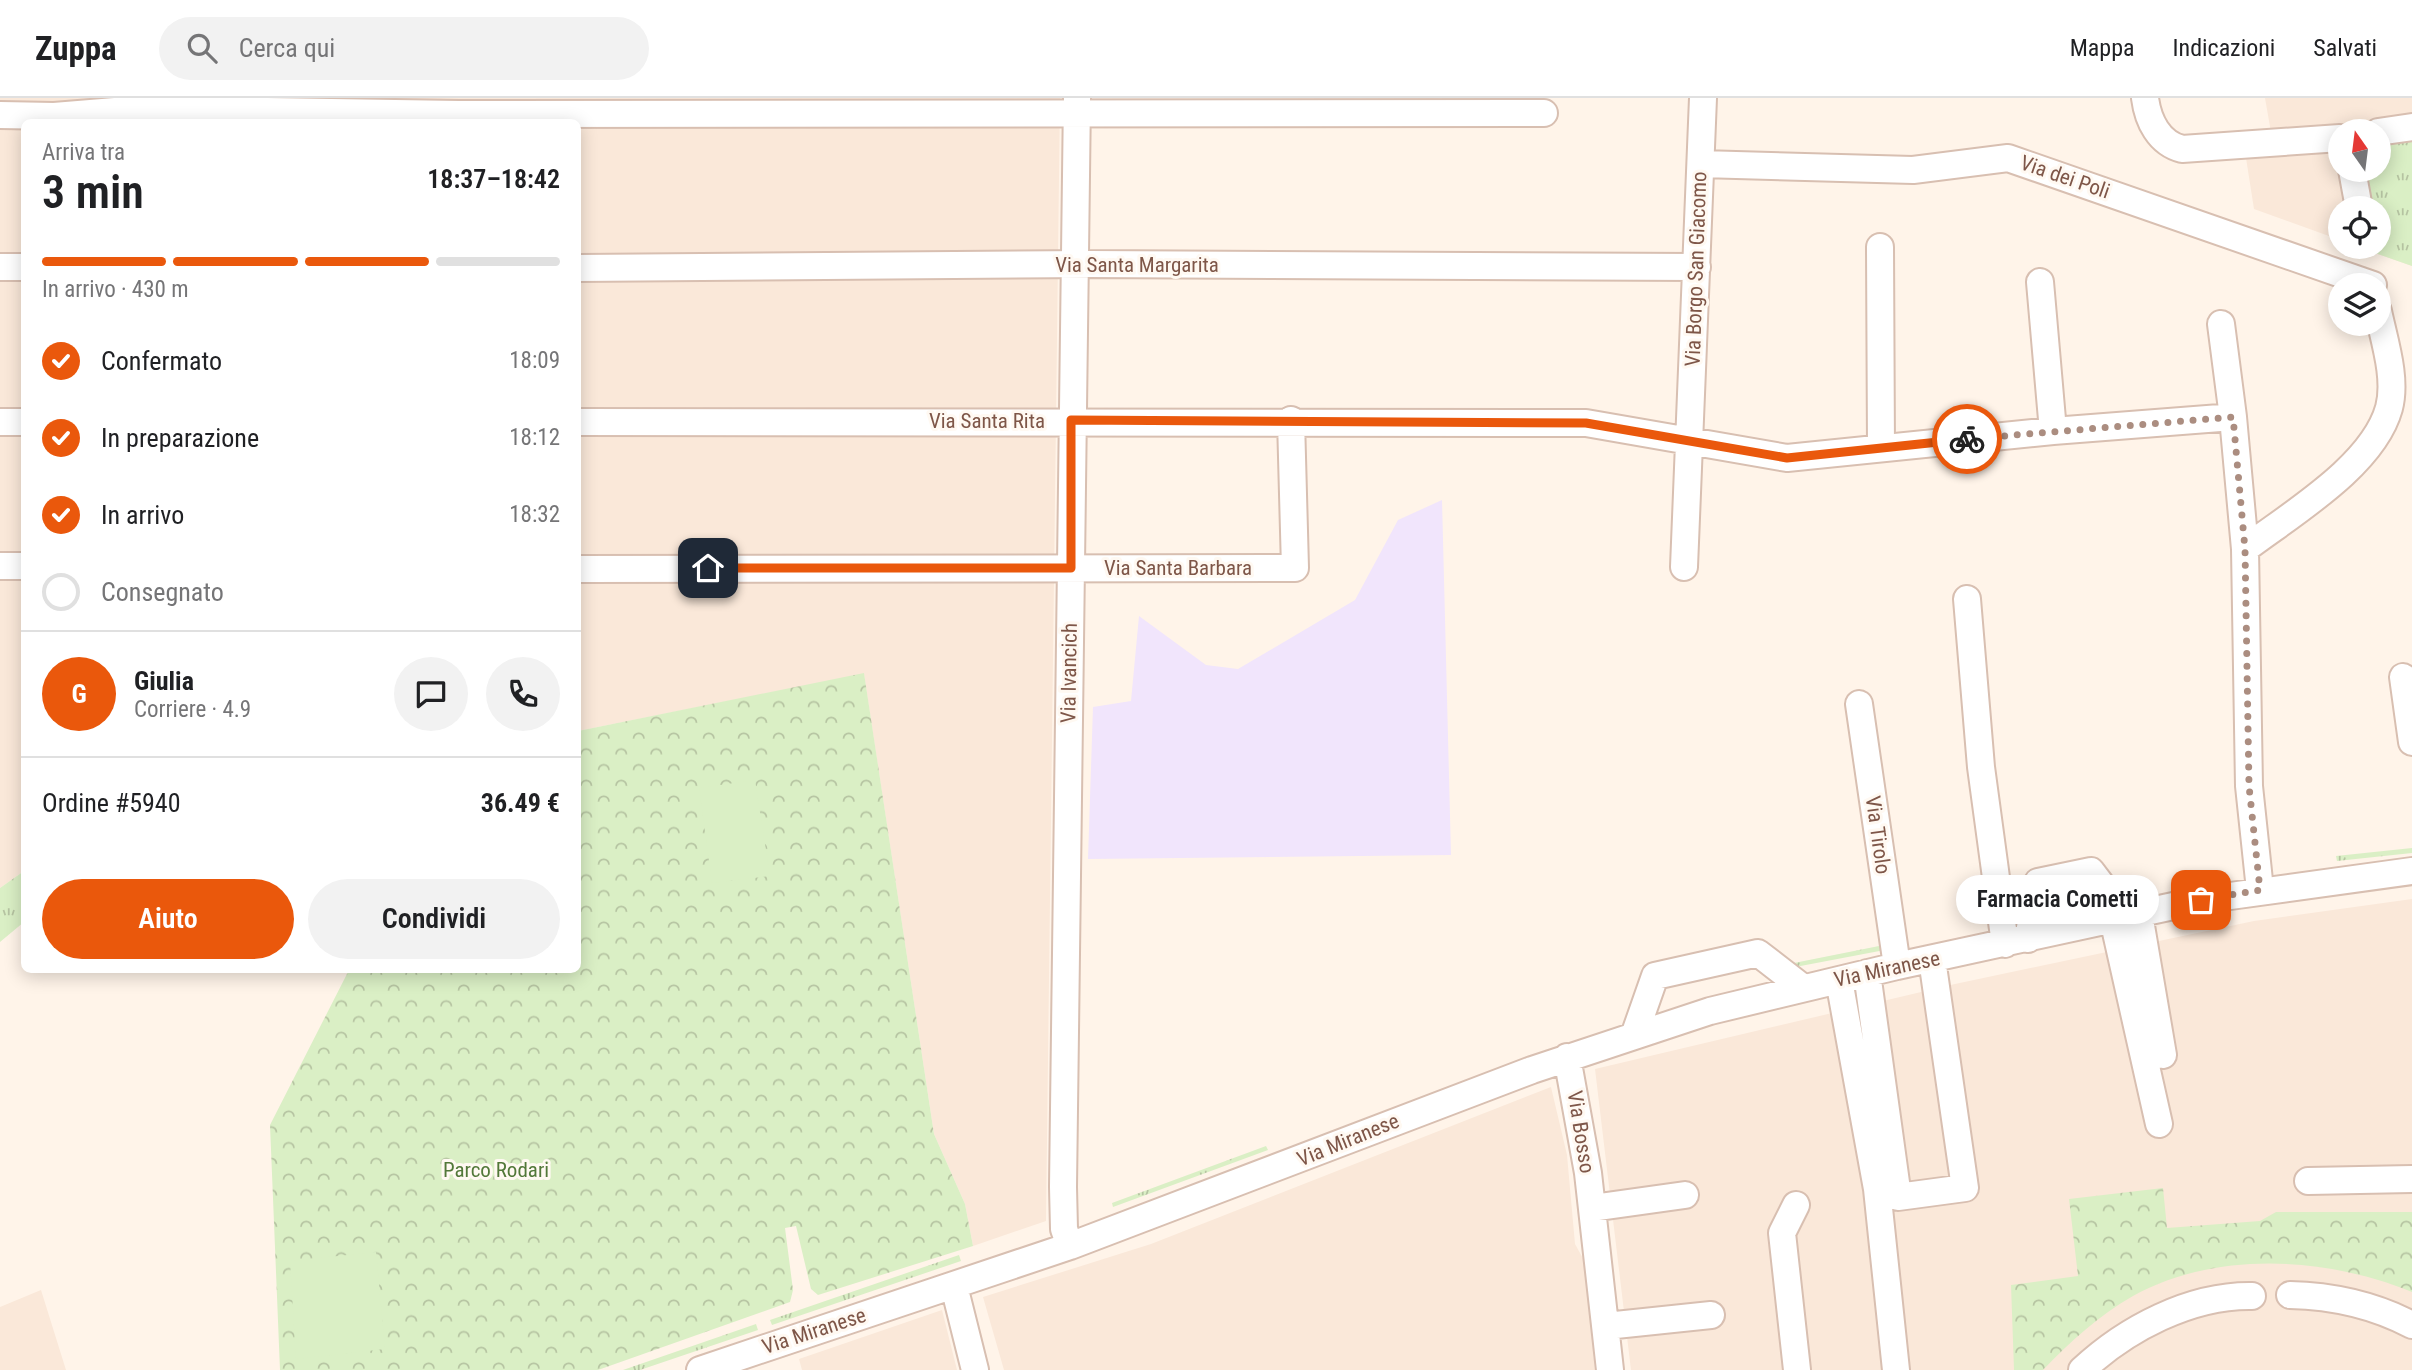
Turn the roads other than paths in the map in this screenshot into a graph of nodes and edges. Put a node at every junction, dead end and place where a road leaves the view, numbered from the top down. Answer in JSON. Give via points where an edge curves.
{"nodes":[{"id":1,"x":1703,"y":98,"type":"edge"},
{"id":2,"x":2145,"y":98,"type":"edge"},
{"id":3,"x":139,"y":104,"type":"edge"},
{"id":4,"x":288,"y":105,"type":"edge"},
{"id":5,"x":600,"y":105,"type":"edge"},
{"id":6,"x":718,"y":105,"type":"edge"},
{"id":7,"x":1077,"y":105,"type":"edge"},
{"id":8,"x":1251,"y":105,"type":"edge"},
{"id":9,"x":1407,"y":105,"type":"edge"},
{"id":10,"x":51,"y":107,"type":"edge"},
{"id":11,"x":459,"y":111,"type":"edge"},
{"id":12,"x":1545,"y":113,"type":"dead end"},
{"id":13,"x":0,"y":115,"type":"edge"},
{"id":14,"x":2412,"y":127,"type":"edge"},
{"id":15,"x":2391,"y":130,"type":"edge"},
{"id":16,"x":2328,"y":139,"type":"edge"},
{"id":17,"x":1701,"y":164,"type":"junction"},
{"id":18,"x":1880,"y":247,"type":"dead end"},
{"id":19,"x":1074,"y":264,"type":"junction"},
{"id":20,"x":0,"y":267,"type":"edge"},
{"id":21,"x":21,"y":267,"type":"edge"},
{"id":22,"x":1697,"y":267,"type":"junction"},
{"id":23,"x":581,"y":268,"type":"edge"},
{"id":24,"x":2339,"y":273,"type":"edge"},
{"id":25,"x":2040,"y":282,"type":"dead end"},
{"id":26,"x":2221,"y":324,"type":"dead end"},
{"id":27,"x":2383,"y":336,"type":"edge"},
{"id":28,"x":2387,"y":354,"type":"junction"},
{"id":29,"x":2412,"y":363,"type":"edge"},
{"id":30,"x":2233,"y":417,"type":"junction"},
{"id":31,"x":1071,"y":420,"type":"junction"},
{"id":32,"x":1292,"y":420,"type":"junction"},
{"id":33,"x":0,"y":422,"type":"edge"},
{"id":34,"x":21,"y":422,"type":"edge"},
{"id":35,"x":581,"y":422,"type":"edge"},
{"id":36,"x":2053,"y":431,"type":"junction"},
{"id":37,"x":1689,"y":439,"type":"junction"},
{"id":38,"x":1881,"y":448,"type":"junction"},
{"id":39,"x":2245,"y":549,"type":"junction"},
{"id":40,"x":0,"y":566,"type":"edge"},
{"id":41,"x":21,"y":566,"type":"edge"},
{"id":42,"x":1684,"y":567,"type":"dead end"},
{"id":43,"x":1071,"y":568,"type":"junction"},
{"id":44,"x":581,"y":569,"type":"edge"},
{"id":45,"x":1967,"y":599,"type":"dead end"},
{"id":46,"x":2403,"y":677,"type":"dead end"},
{"id":47,"x":1859,"y":704,"type":"dead end"},
{"id":48,"x":2412,"y":742,"type":"edge"},
{"id":49,"x":2412,"y":871,"type":"edge"},
{"id":50,"x":2260,"y":890,"type":"junction"},
{"id":51,"x":2128,"y":916,"type":"junction"},
{"id":52,"x":2017,"y":942,"type":"junction"},
{"id":53,"x":1932,"y":959,"type":"junction"},
{"id":54,"x":1898,"y":966,"type":"junction"},
{"id":55,"x":1867,"y":974,"type":"junction"},
{"id":56,"x":1839,"y":980,"type":"junction"},
{"id":57,"x":1802,"y":987,"type":"junction"},
{"id":58,"x":1635,"y":1033,"type":"junction"},
{"id":59,"x":2162,"y":1055,"type":"dead end"},
{"id":60,"x":1567,"y":1056,"type":"junction"},
{"id":61,"x":2159,"y":1124,"type":"dead end"},
{"id":62,"x":2412,"y":1179,"type":"edge"},
{"id":63,"x":2308,"y":1181,"type":"dead end"},
{"id":64,"x":1685,"y":1195,"type":"dead end"},
{"id":65,"x":1796,"y":1205,"type":"dead end"},
{"id":66,"x":1592,"y":1208,"type":"junction"},
{"id":67,"x":1070,"y":1246,"type":"junction"},
{"id":68,"x":954,"y":1286,"type":"junction"},
{"id":69,"x":2290,"y":1295,"type":"dead end"},
{"id":70,"x":2252,"y":1296,"type":"dead end"},
{"id":71,"x":1711,"y":1315,"type":"dead end"},
{"id":72,"x":2412,"y":1325,"type":"edge"},
{"id":73,"x":1606,"y":1326,"type":"junction"},
{"id":74,"x":700,"y":1370,"type":"edge"},
{"id":75,"x":975,"y":1370,"type":"edge"},
{"id":76,"x":1610,"y":1370,"type":"edge"},
{"id":77,"x":1797,"y":1370,"type":"edge"},
{"id":78,"x":1896,"y":1370,"type":"edge"},
{"id":79,"x":2082,"y":1370,"type":"edge"}],
"edges":[{"from":1,"to":17,"type":"street","name":"Via Borgo San Giacomo"},
{"from":2,"to":16,"type":"street","via":[[2156,130],[2171,146],[2182,149]]},
{"from":3,"to":4,"type":"street"},
{"from":3,"to":10,"type":"street"},
{"from":4,"to":11,"type":"street"},
{"from":5,"to":6,"type":"street"},
{"from":5,"to":11,"type":"street"},
{"from":6,"to":7,"type":"street"},
{"from":7,"to":8,"type":"street"},
{"from":7,"to":19,"type":"street","name":"Via Ivancich"},
{"from":8,"to":9,"type":"street"},
{"from":9,"to":12,"type":"street"},
{"from":10,"to":13,"type":"street"},
{"from":14,"to":15,"type":"street"},
{"from":17,"to":22,"type":"street","name":"Via Borgo San Giacomo"},
{"from":17,"to":24,"type":"street","name":"Via dei Poli","via":[[1913,170],[2008,158]]},
{"from":18,"to":38,"type":"street"},
{"from":19,"to":22,"type":"street","name":"Via Santa Margarita"},
{"from":19,"to":23,"type":"street","name":"Via Santa Margarita"},
{"from":19,"to":31,"type":"street","name":"Via Ivancich"},
{"from":20,"to":21,"type":"street"},
{"from":22,"to":37,"type":"street","name":"Via Borgo San Giacomo"},
{"from":25,"to":36,"type":"street"},
{"from":26,"to":30,"type":"street"},
{"from":27,"to":28,"type":"street"},
{"from":28,"to":29,"type":"street"},
{"from":28,"to":39,"type":"street","via":[[2389,407],[2370,445],[2339,477]]},
{"from":30,"to":36,"type":"street"},
{"from":30,"to":39,"type":"street"},
{"from":31,"to":32,"type":"street","name":"Via Santa Rita"},
{"from":31,"to":35,"type":"street","name":"Via Santa Rita"},
{"from":31,"to":43,"type":"street","name":"Via Ivancich"},
{"from":32,"to":37,"type":"street","name":"Via Santa Rita","via":[[1586,423]]},
{"from":32,"to":43,"type":"street","name":"Via Santa Barbara","via":[[1295,568]]},
{"from":33,"to":34,"type":"street"},
{"from":36,"to":38,"type":"street"},
{"from":37,"to":38,"type":"street","via":[[1787,458]]},
{"from":37,"to":42,"type":"street","name":"Via Borgo San Giacomo"},
{"from":39,"to":50,"type":"street","via":[[2249,786]]},
{"from":40,"to":41,"type":"street"},
{"from":43,"to":44,"type":"street","name":"Via Santa Barbara"},
{"from":43,"to":67,"type":"street","name":"Via Ivancich","via":[[1063,1187],[1064,1229]]},
{"from":45,"to":52,"type":"street","via":[[1981,767]]},
{"from":46,"to":48,"type":"street"},
{"from":47,"to":54,"type":"street","name":"Via Tirolo"},
{"from":49,"to":50,"type":"street","name":"Via Miranese"},
{"from":50,"to":51,"type":"street","name":"Via Miranese"},
{"from":51,"to":52,"type":"street","name":"Via Miranese"},
{"from":51,"to":52,"type":"street","via":[[2091,871],[2038,882]]},
{"from":51,"to":59,"type":"street"},
{"from":51,"to":61,"type":"street","via":[[2124,954]]},
{"from":52,"to":53,"type":"street","name":"Via Miranese"},
{"from":53,"to":54,"type":"street","name":"Via Miranese"},
{"from":53,"to":55,"type":"street","via":[[1965,1188],[1898,1197]]},
{"from":54,"to":55,"type":"street","name":"Via Miranese"},
{"from":55,"to":56,"type":"street","name":"Via Miranese"},
{"from":56,"to":57,"type":"street","name":"Via Miranese"},
{"from":56,"to":78,"type":"street","via":[[1877,1189]]},
{"from":57,"to":58,"type":"street","name":"Via Miranese"},
{"from":57,"to":58,"type":"street","via":[[1758,953],[1655,976]]},
{"from":58,"to":60,"type":"street","name":"Via Miranese"},
{"from":60,"to":66,"type":"street","name":"Via Bosso"},
{"from":60,"to":67,"type":"street","name":"Via Miranese"},
{"from":62,"to":63,"type":"street"},
{"from":64,"to":66,"type":"street"},
{"from":65,"to":77,"type":"street","via":[[1782,1233]]},
{"from":66,"to":73,"type":"street","name":"Via Bosso"},
{"from":67,"to":68,"type":"street","name":"Via Miranese"},
{"from":68,"to":74,"type":"street","name":"Via Miranese"},
{"from":68,"to":75,"type":"street"},
{"from":69,"to":72,"type":"street","via":[[2358,1304]]},
{"from":70,"to":79,"type":"street","via":[[2205,1301],[2165,1316],[2113,1344]]},
{"from":71,"to":73,"type":"street"},
{"from":73,"to":76,"type":"street","name":"Via Bosso"}]}
